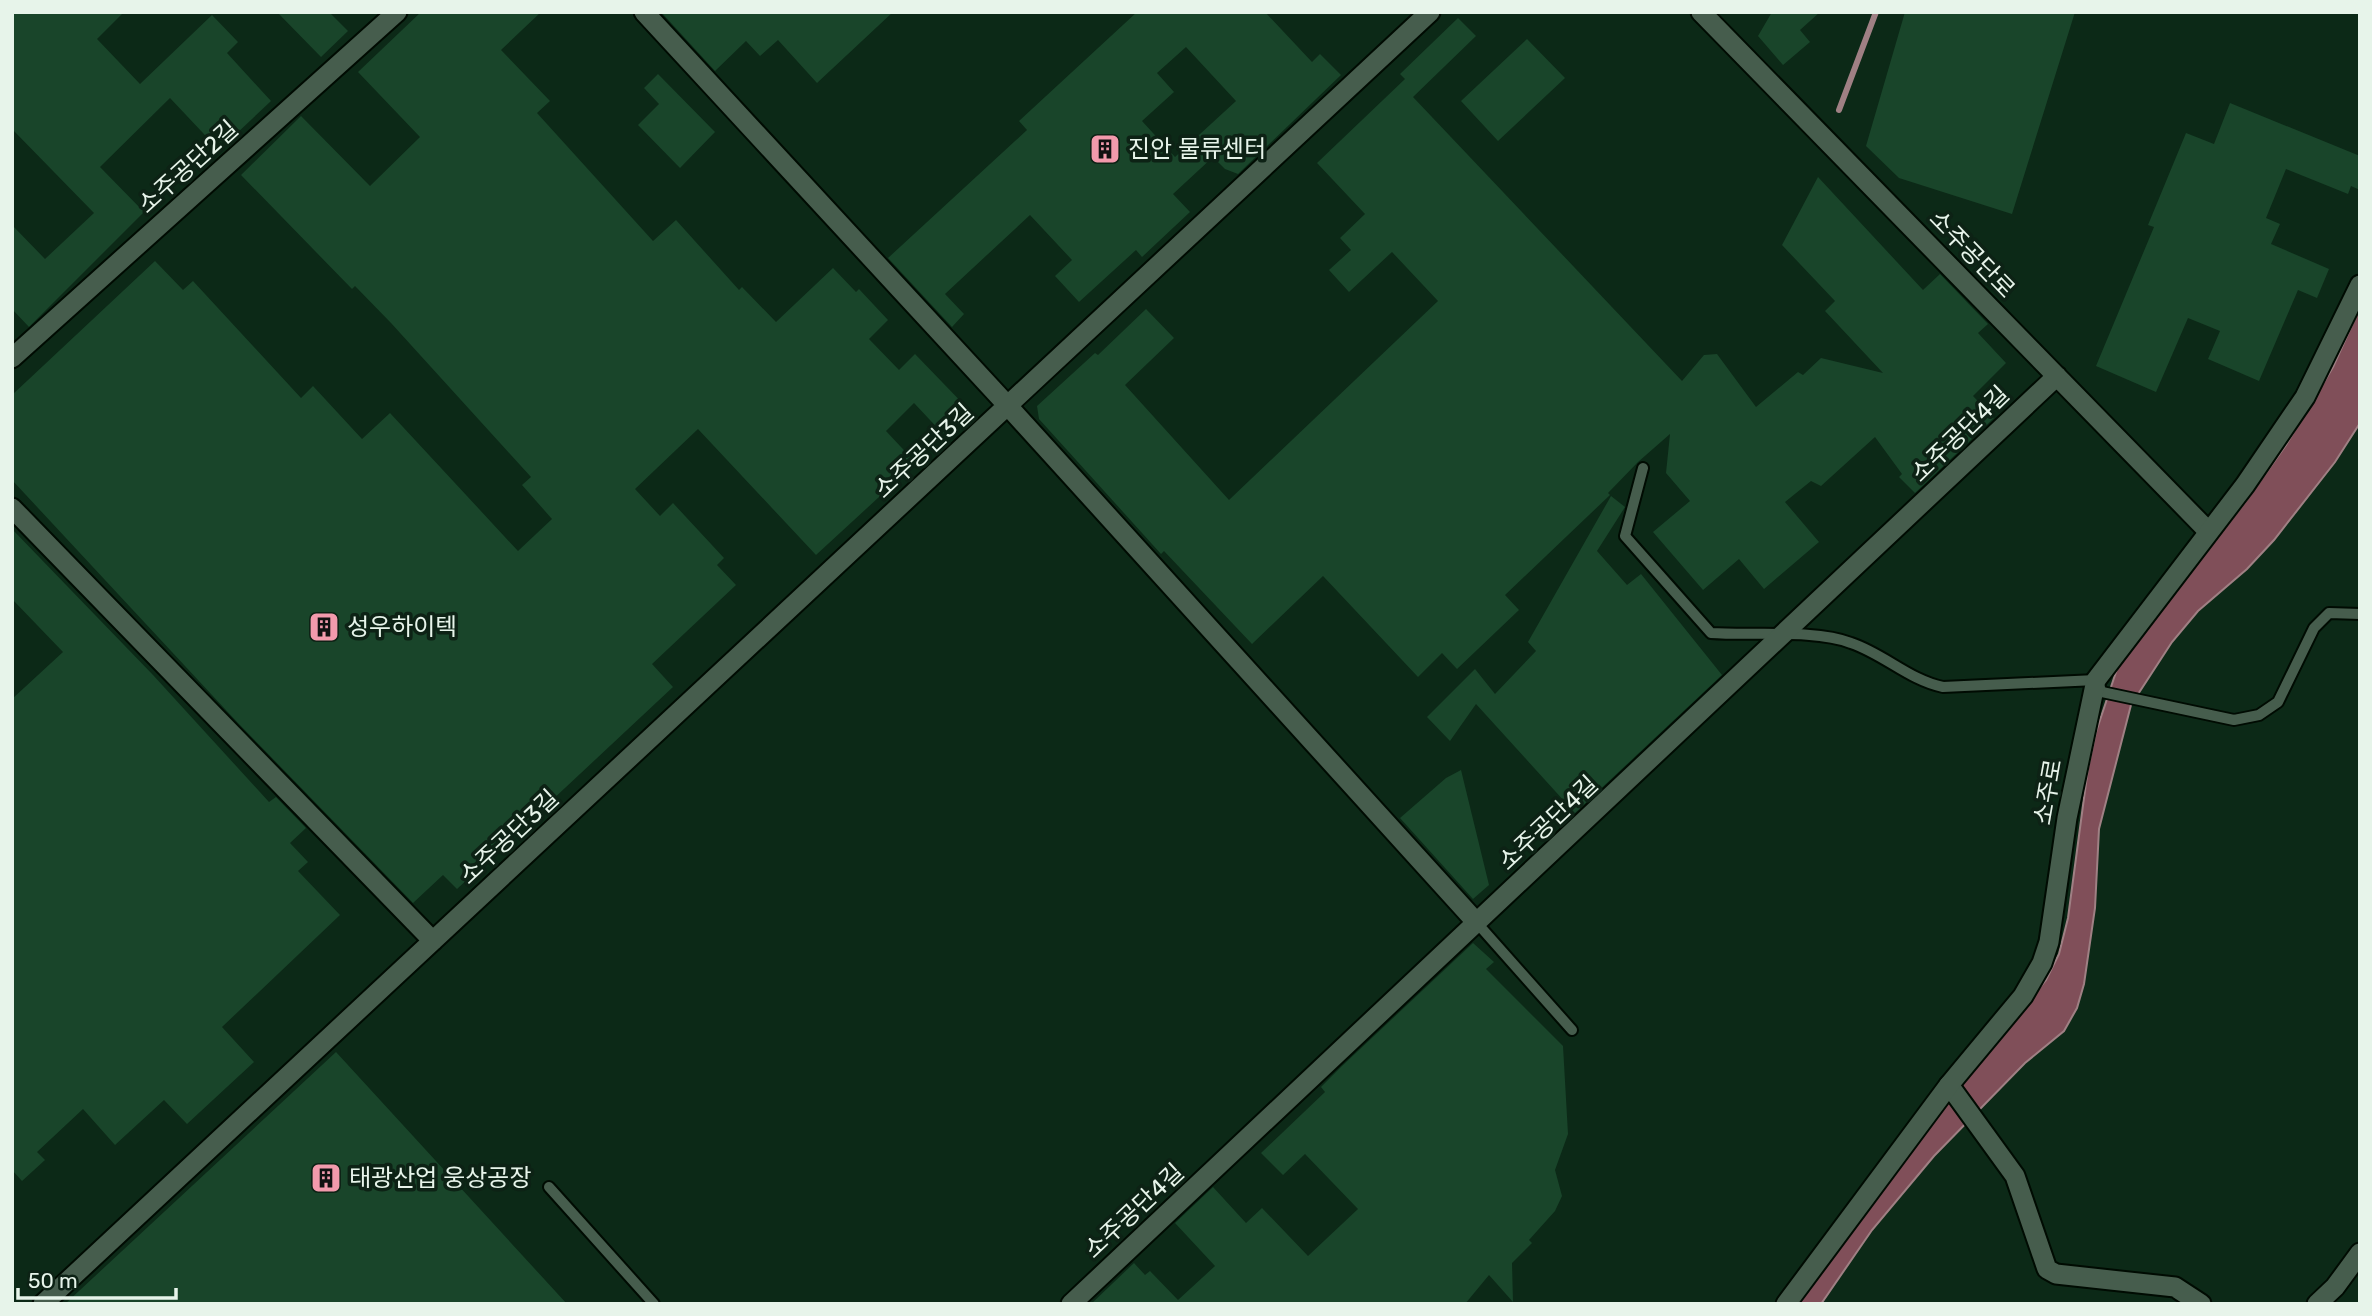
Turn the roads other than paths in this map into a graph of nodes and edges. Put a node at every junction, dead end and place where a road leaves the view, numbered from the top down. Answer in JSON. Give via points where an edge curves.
{"nodes":[{"id":1,"x":397,"y":12,"type":"edge"},
{"id":2,"x":644,"y":12,"type":"edge"},
{"id":3,"x":1430,"y":12,"type":"edge"},
{"id":4,"x":1701,"y":12,"type":"edge"},
{"id":5,"x":2360,"y":285,"type":"edge"},
{"id":6,"x":12,"y":358,"type":"edge"},
{"id":7,"x":2057,"y":376,"type":"junction"},
{"id":8,"x":1009,"y":406,"type":"junction"},
{"id":9,"x":1643,"y":468,"type":"dead end"},
{"id":10,"x":12,"y":508,"type":"edge"},
{"id":11,"x":2208,"y":531,"type":"junction"},
{"id":12,"x":2360,"y":614,"type":"edge"},
{"id":13,"x":1784,"y":636,"type":"junction"},
{"id":14,"x":2096,"y":680,"type":"junction"},
{"id":15,"x":1477,"y":923,"type":"junction"},
{"id":16,"x":433,"y":941,"type":"junction"},
{"id":17,"x":1572,"y":1030,"type":"dead end"},
{"id":18,"x":1949,"y":1085,"type":"junction"},
{"id":19,"x":549,"y":1187,"type":"dead end"},
{"id":20,"x":2360,"y":1253,"type":"edge"},
{"id":21,"x":43,"y":1304,"type":"edge"},
{"id":22,"x":654,"y":1304,"type":"edge"},
{"id":23,"x":1071,"y":1304,"type":"edge"},
{"id":24,"x":1786,"y":1304,"type":"edge"},
{"id":25,"x":2201,"y":1304,"type":"edge"},
{"id":26,"x":2316,"y":1304,"type":"edge"}],
"edges":[{"from":1,"to":6,"type":"street","name":"소주공단2길"},
{"from":2,"to":8,"type":"street","name":"소주공단3길"},
{"from":3,"to":8,"type":"street","name":"소주공단3길"},
{"from":4,"to":7,"type":"street","name":"소주공단로"},
{"from":5,"to":11,"type":"street","name":"소주로","via":[[2305,397]]},
{"from":7,"to":11,"type":"street","name":"소주공단로"},
{"from":7,"to":13,"type":"street","name":"소주공단4길"},
{"from":8,"to":15,"type":"street"},
{"from":8,"to":16,"type":"street","name":"소주공단3길"},
{"from":9,"to":13,"type":"lane","via":[[1625,536],[1711,633]]},
{"from":10,"to":16,"type":"street"},
{"from":11,"to":14,"type":"street","name":"소주로"},
{"from":12,"to":14,"type":"lane","via":[[2329,613],[2314,628],[2278,702],[2259,715],[2234,720],[2140,703],[2102,692]]},
{"from":13,"to":14,"type":"lane","via":[[1824,636],[1852,643],[1925,683],[1943,687]]},
{"from":13,"to":15,"type":"street","name":"소주공단4길"},
{"from":14,"to":18,"type":"street","name":"소주로","via":[[2042,964],[2023,996]]},
{"from":15,"to":17,"type":"lane"},
{"from":15,"to":23,"type":"street","name":"소주공단4길"},
{"from":16,"to":21,"type":"street","name":"소주공단3길"},
{"from":18,"to":24,"type":"street","name":"소주로"},
{"from":18,"to":25,"type":"street","via":[[2015,1176],[2047,1269],[2056,1274],[2175,1287]]},
{"from":19,"to":22,"type":"lane"},
{"from":20,"to":26,"type":"street"}]}
